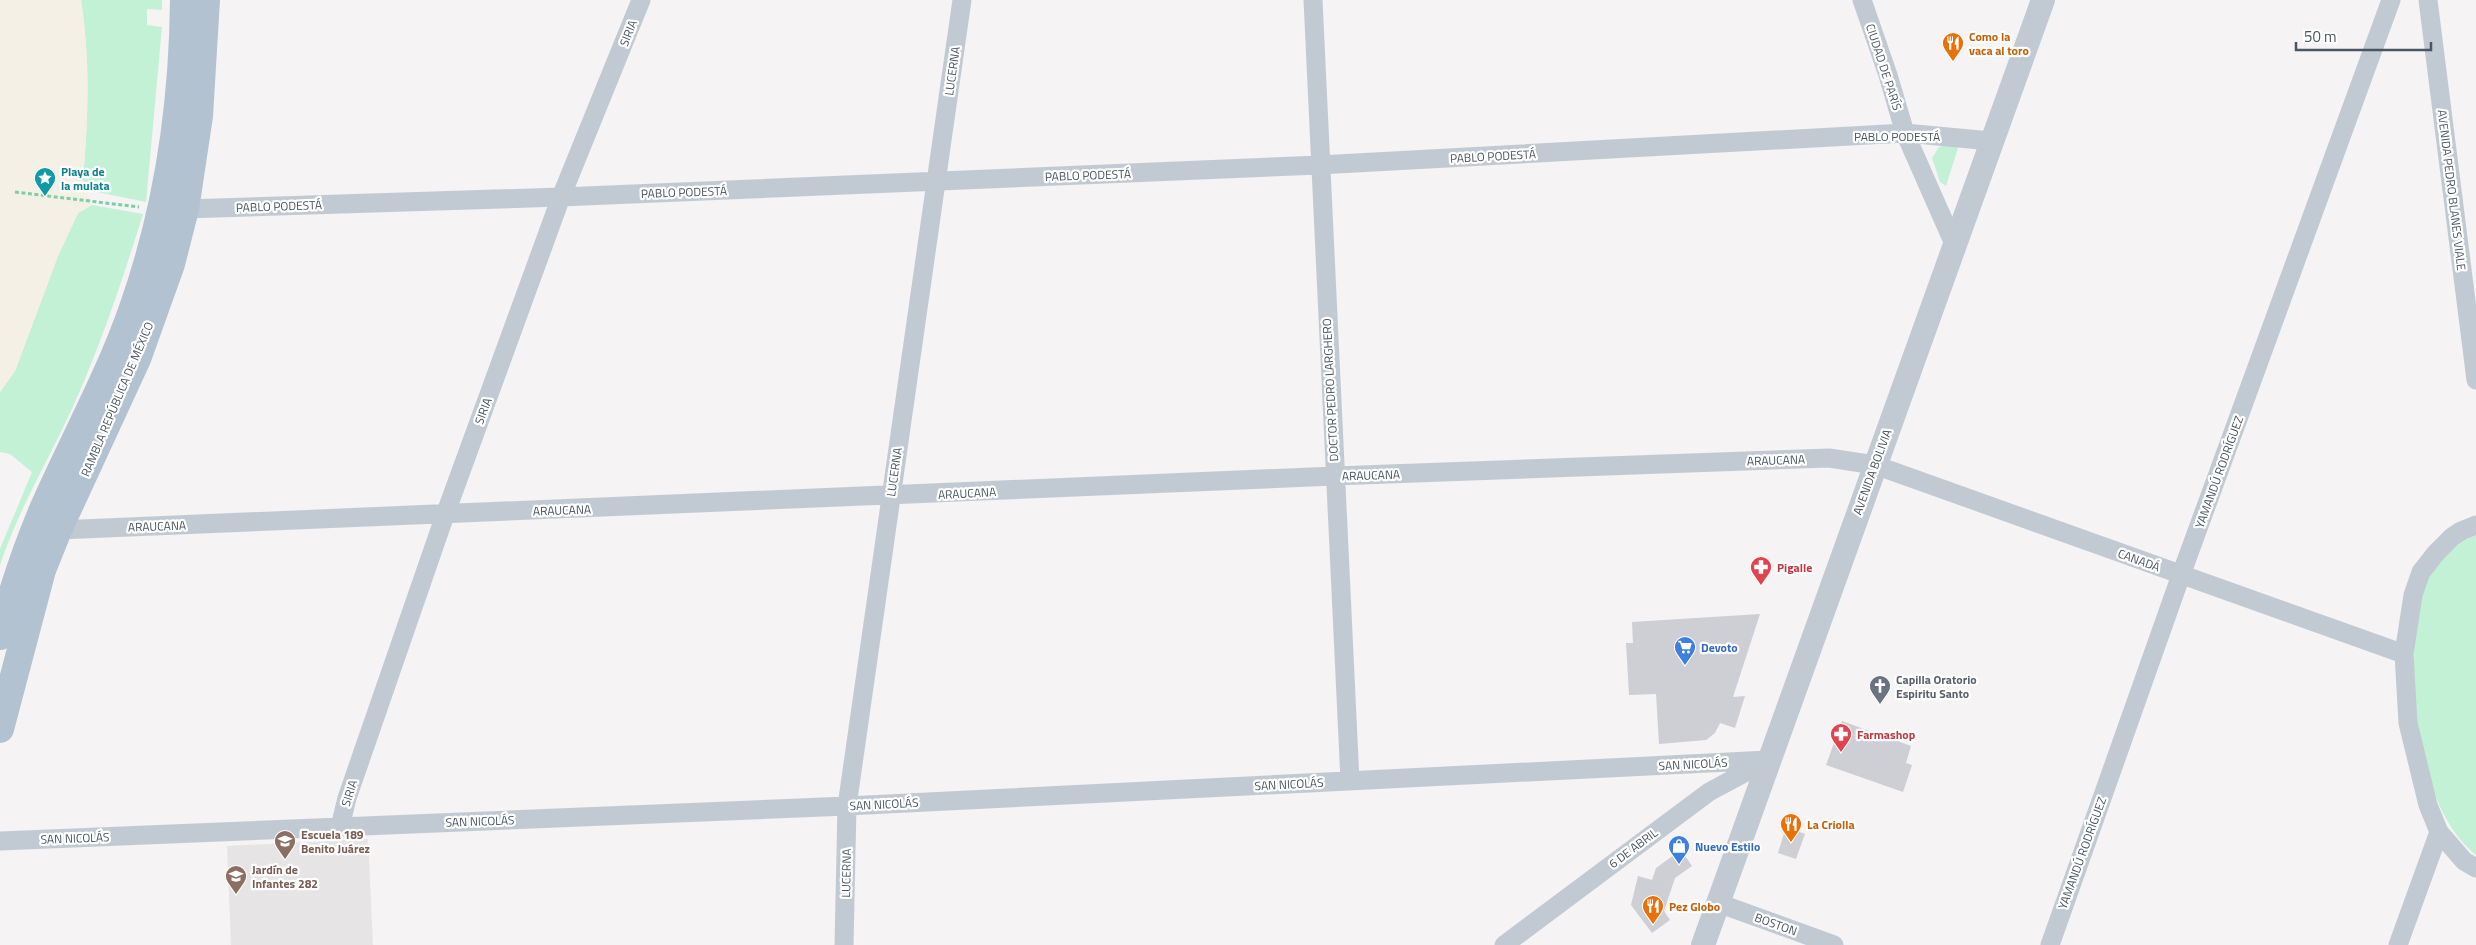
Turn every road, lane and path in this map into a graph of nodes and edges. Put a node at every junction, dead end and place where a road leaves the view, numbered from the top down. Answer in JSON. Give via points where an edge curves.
{"nodes":[{"id":1,"x":184,"y":0,"type":"edge"},
{"id":2,"x":206,"y":0,"type":"edge"},
{"id":3,"x":641,"y":0,"type":"edge"},
{"id":4,"x":962,"y":0,"type":"edge"},
{"id":5,"x":1313,"y":0,"type":"edge"},
{"id":6,"x":1862,"y":0,"type":"edge"},
{"id":7,"x":2043,"y":0,"type":"edge"},
{"id":8,"x":2391,"y":0,"type":"edge"},
{"id":9,"x":2428,"y":0,"type":"edge"},
{"id":10,"x":1905,"y":134,"type":"junction"},
{"id":11,"x":1991,"y":141,"type":"junction"},
{"id":12,"x":1319,"y":165,"type":"junction"},
{"id":13,"x":936,"y":181,"type":"junction"},
{"id":14,"x":16,"y":192,"type":"dead end"},
{"id":15,"x":561,"y":197,"type":"junction"},
{"id":16,"x":173,"y":209,"type":"junction"},
{"id":17,"x":1954,"y":244,"type":"junction"},
{"id":18,"x":2476,"y":380,"type":"edge"},
{"id":19,"x":1875,"y":465,"type":"junction"},
{"id":20,"x":1334,"y":476,"type":"junction"},
{"id":21,"x":891,"y":496,"type":"junction"},
{"id":22,"x":446,"y":515,"type":"junction"},
{"id":23,"x":2476,"y":525,"type":"edge"},
{"id":24,"x":58,"y":530,"type":"junction"},
{"id":25,"x":2181,"y":576,"type":"junction"},
{"id":26,"x":0,"y":636,"type":"edge"},
{"id":27,"x":2404,"y":654,"type":"junction"},
{"id":28,"x":0,"y":729,"type":"edge"},
{"id":29,"x":1768,"y":760,"type":"junction"},
{"id":30,"x":1350,"y":781,"type":"junction"},
{"id":31,"x":847,"y":806,"type":"junction"},
{"id":32,"x":340,"y":827,"type":"junction"},
{"id":33,"x":2440,"y":832,"type":"junction"},
{"id":34,"x":0,"y":840,"type":"edge"},
{"id":35,"x":2476,"y":868,"type":"edge"},
{"id":36,"x":1718,"y":903,"type":"junction"},
{"id":37,"x":844,"y":945,"type":"edge"},
{"id":38,"x":1504,"y":945,"type":"edge"},
{"id":39,"x":1703,"y":945,"type":"edge"},
{"id":40,"x":1834,"y":945,"type":"edge"},
{"id":41,"x":2050,"y":945,"type":"edge"},
{"id":42,"x":2398,"y":945,"type":"edge"}],
"edges":[{"from":1,"to":16,"type":"main road","name":"RAMBLA REPÚBLICA DE MÉXICO"},
{"from":2,"to":16,"type":"main road","name":"RAMBLA REPÚBLICA DE MÉXICO","via":[[199,116]]},
{"from":3,"to":15,"type":"street","name":"SIRIA"},
{"from":4,"to":13,"type":"street","name":"LUCERNA"},
{"from":5,"to":12,"type":"street","name":"DOCTOR PEDRO LARGHERO"},
{"from":6,"to":10,"type":"street","name":"CIUDAD DE PARÍS"},
{"from":7,"to":11,"type":"street","name":"AVENIDA BOLIVIA"},
{"from":8,"to":25,"type":"street","name":"YAMANDÚ RODRÍGUEZ"},
{"from":9,"to":18,"type":"street","name":"AVENIDA PEDRO BLANES VIALE"},
{"from":10,"to":11,"type":"street","name":"PABLO PODESTÁ"},
{"from":10,"to":12,"type":"street","name":"PABLO PODESTÁ"},
{"from":10,"to":17,"type":"street","name":"CIUDAD DE PARÍS"},
{"from":11,"to":17,"type":"street","name":"AVENIDA BOLIVIA"},
{"from":12,"to":13,"type":"street","name":"PABLO PODESTÁ"},
{"from":12,"to":20,"type":"street","name":"DOCTOR PEDRO LARGHERO"},
{"from":13,"to":15,"type":"street","name":"PABLO PODESTÁ"},
{"from":13,"to":21,"type":"street","name":"LUCERNA"},
{"from":14,"to":16,"type":"path"},
{"from":15,"to":16,"type":"street","name":"PABLO PODESTÁ"},
{"from":15,"to":22,"type":"street","name":"SIRIA"},
{"from":16,"to":24,"type":"main road","name":"RAMBLA REPÚBLICA DE MÉXICO","via":[[171,264],[137,359]]},
{"from":16,"to":26,"type":"main road","name":"RAMBLA REPÚBLICA DE MÉXICO","via":[[98,392],[30,540]]},
{"from":17,"to":19,"type":"street","name":"AVENIDA BOLIVIA"},
{"from":19,"to":20,"type":"street","name":"ARAUCANA","via":[[1829,458]]},
{"from":19,"to":25,"type":"street","name":"CANADÁ"},
{"from":19,"to":29,"type":"street","name":"AVENIDA BOLIVIA"},
{"from":20,"to":21,"type":"street","name":"ARAUCANA"},
{"from":20,"to":30,"type":"street","name":"DOCTOR PEDRO LARGHERO"},
{"from":21,"to":22,"type":"street","name":"ARAUCANA"},
{"from":21,"to":31,"type":"street","name":"LUCERNA"},
{"from":22,"to":24,"type":"street","name":"ARAUCANA"},
{"from":22,"to":32,"type":"street","name":"SIRIA","via":[[347,798]]},
{"from":23,"to":27,"type":"street","via":[[2452,537],[2421,572],[2413,595]]},
{"from":24,"to":28,"type":"main road","name":"RAMBLA REPÚBLICA DE MÉXICO","via":[[30,611]]},
{"from":25,"to":27,"type":"street","name":"CANADÁ"},
{"from":25,"to":41,"type":"street","name":"YAMANDÚ RODRÍGUEZ"},
{"from":27,"to":33,"type":"street","via":[[2408,723],[2428,805]]},
{"from":29,"to":30,"type":"street","name":"SAN NICOLÁS"},
{"from":29,"to":36,"type":"street","name":"AVENIDA BOLIVIA"},
{"from":29,"to":38,"type":"street","name":"6 DE ABRIL","via":[[1709,792]]},
{"from":30,"to":31,"type":"street","name":"SAN NICOLÁS"},
{"from":31,"to":32,"type":"street","name":"SAN NICOLÁS"},
{"from":31,"to":37,"type":"street","name":"LUCERNA"},
{"from":32,"to":34,"type":"street","name":"SAN NICOLÁS"},
{"from":33,"to":35,"type":"street","via":[[2464,861]]},
{"from":33,"to":42,"type":"street"},
{"from":36,"to":39,"type":"street","name":"AVENIDA BOLIVIA"},
{"from":36,"to":40,"type":"street","name":"BOSTON"}]}
